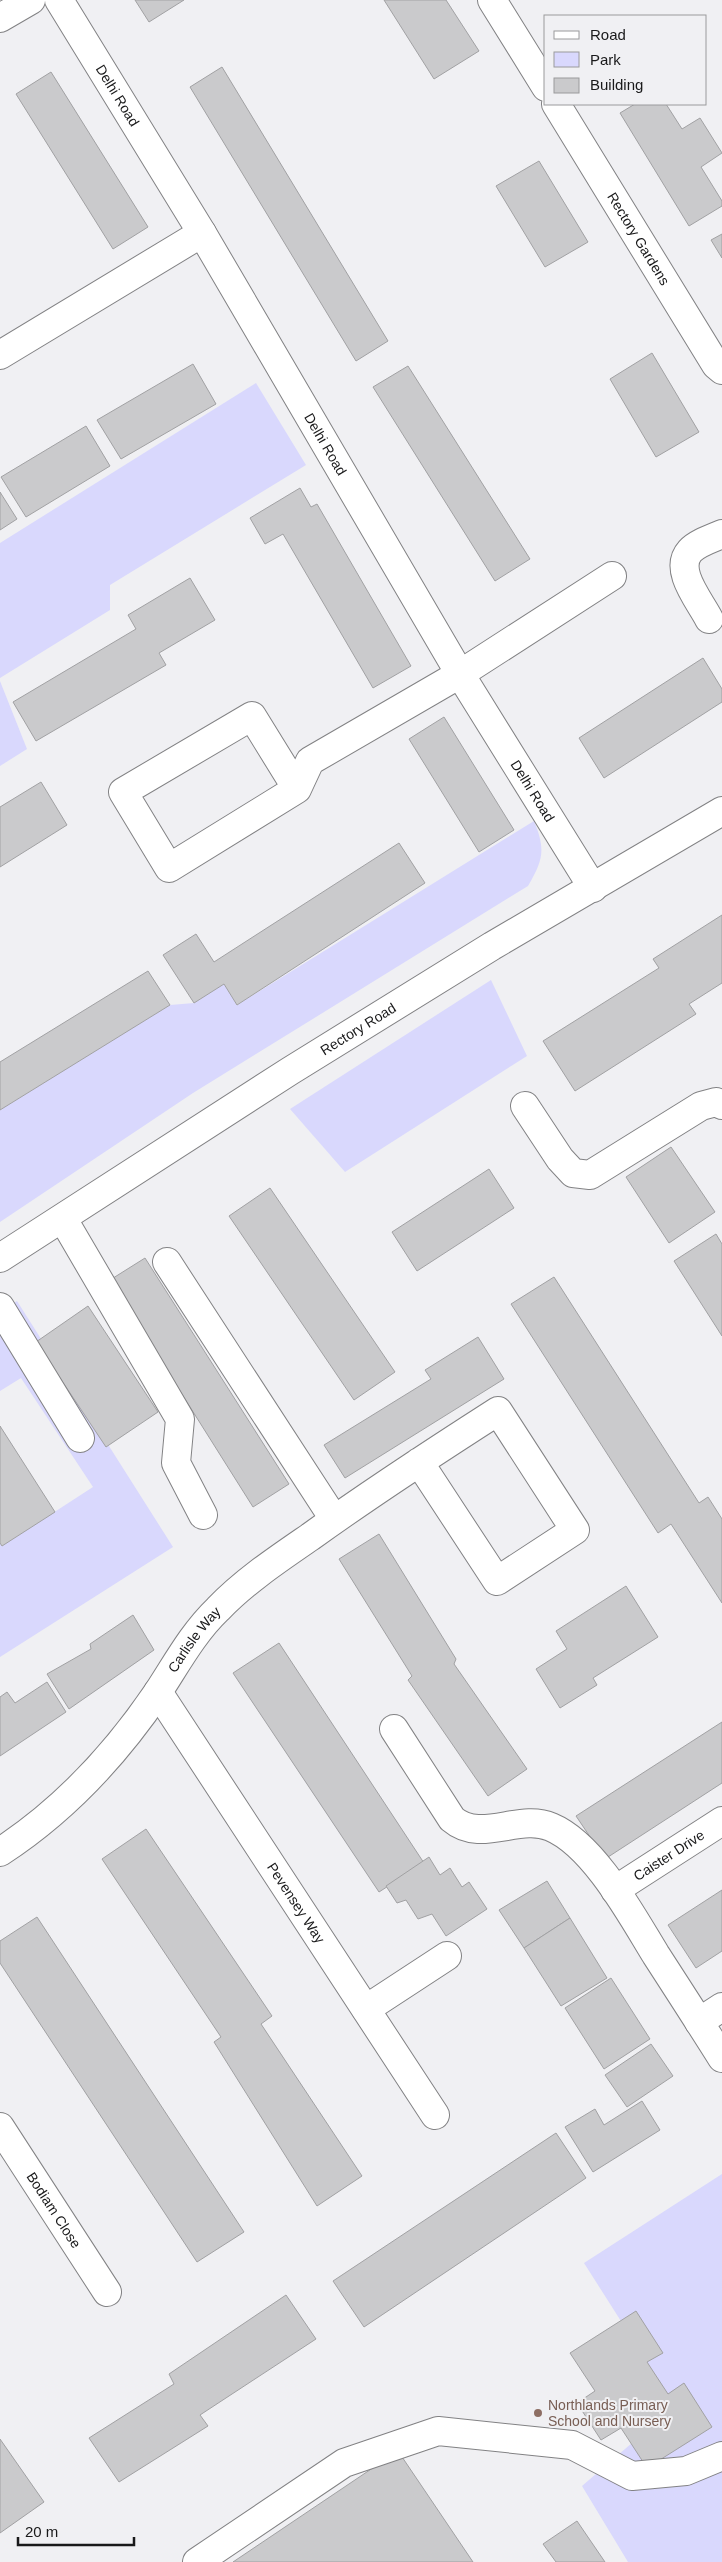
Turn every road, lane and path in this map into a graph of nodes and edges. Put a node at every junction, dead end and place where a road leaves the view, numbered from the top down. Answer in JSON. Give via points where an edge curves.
{"nodes":[{"id":1,"x":31,"y":0,"type":"edge"},
{"id":2,"x":59,"y":0,"type":"edge"},
{"id":3,"x":492,"y":0,"type":"edge"},
{"id":4,"x":0,"y":18,"type":"edge"},
{"id":5,"x":544,"y":84,"type":"edge"},
{"id":6,"x":557,"y":105,"type":"edge"},
{"id":7,"x":202,"y":232,"type":"junction"},
{"id":8,"x":0,"y":356,"type":"edge"},
{"id":9,"x":722,"y":370,"type":"edge"},
{"id":10,"x":722,"y":534,"type":"edge"},
{"id":11,"x":612,"y":576,"type":"dead end"},
{"id":12,"x":709,"y":619,"type":"dead end"},
{"id":13,"x":460,"y":674,"type":"junction"},
{"id":14,"x":297,"y":789,"type":"junction"},
{"id":15,"x":722,"y":811,"type":"edge"},
{"id":16,"x":592,"y":888,"type":"junction"},
{"id":17,"x":722,"y":1105,"type":"edge"},
{"id":18,"x":525,"y":1106,"type":"dead end"},
{"id":19,"x":63,"y":1219,"type":"junction"},
{"id":20,"x":0,"y":1258,"type":"edge"},
{"id":21,"x":167,"y":1262,"type":"dead end"},
{"id":22,"x":0,"y":1307,"type":"edge"},
{"id":23,"x":80,"y":1438,"type":"dead end"},
{"id":24,"x":419,"y":1462,"type":"junction"},
{"id":25,"x":203,"y":1515,"type":"dead end"},
{"id":26,"x":334,"y":1519,"type":"junction"},
{"id":27,"x":158,"y":1692,"type":"junction"},
{"id":28,"x":394,"y":1729,"type":"dead end"},
{"id":29,"x":722,"y":1821,"type":"edge"},
{"id":30,"x":0,"y":1852,"type":"edge"},
{"id":31,"x":615,"y":1890,"type":"junction"},
{"id":32,"x":447,"y":1956,"type":"dead end"},
{"id":33,"x":722,"y":2007,"type":"edge"},
{"id":34,"x":366,"y":2009,"type":"junction"},
{"id":35,"x":699,"y":2022,"type":"junction"},
{"id":36,"x":722,"y":2058,"type":"edge"},
{"id":37,"x":435,"y":2115,"type":"dead end"},
{"id":38,"x":0,"y":2127,"type":"edge"},
{"id":39,"x":108,"y":2292,"type":"dead end"},
{"id":40,"x":722,"y":2456,"type":"edge"},
{"id":41,"x":197,"y":2562,"type":"edge"}],
"edges":[{"from":1,"to":4,"type":"street"},
{"from":2,"to":7,"type":"street","name":"Delhi Road"},
{"from":3,"to":5,"type":"street"},
{"from":6,"to":9,"type":"street","name":"Rectory Gardens"},
{"from":7,"to":8,"type":"street"},
{"from":7,"to":13,"type":"street","name":"Delhi Road"},
{"from":10,"to":12,"type":"street","via":[[691,549],[685,559],[684,573]]},
{"from":11,"to":13,"type":"street"},
{"from":13,"to":14,"type":"street","via":[[310,760]]},
{"from":13,"to":16,"type":"street","name":"Delhi Road"},
{"from":14,"to":14,"type":"street","via":[[252,716],[123,792],[169,868]]},
{"from":15,"to":16,"type":"street","name":"Rectory Road"},
{"from":16,"to":19,"type":"street","name":"Rectory Road","via":[[290,1071]]},
{"from":17,"to":18,"type":"street","via":[[716,1102],[702,1106],[590,1176],[573,1173],[560,1159]]},
{"from":19,"to":20,"type":"street","name":"Rectory Road"},
{"from":19,"to":25,"type":"street","via":[[180,1419],[176,1463]]},
{"from":21,"to":26,"type":"street"},
{"from":22,"to":23,"type":"street"},
{"from":24,"to":24,"type":"street","name":"Carlisle Way","via":[[498,1411],[575,1530],[497,1581]]},
{"from":24,"to":26,"type":"street","name":"Carlisle Way"},
{"from":26,"to":27,"type":"street","name":"Carlisle Way","via":[[262,1571],[218,1609],[198,1631]]},
{"from":27,"to":30,"type":"street","name":"Carlisle Way","via":[[109,1756],[60,1806],[33,1830]]},
{"from":27,"to":34,"type":"street","name":"Pevensey Way"},
{"from":28,"to":31,"type":"street","via":[[452,1819],[461,1826],[472,1829],[528,1823],[550,1826],[574,1840]]},
{"from":29,"to":31,"type":"street","name":"Caister Drive"},
{"from":31,"to":35,"type":"street"},
{"from":32,"to":34,"type":"street"},
{"from":33,"to":35,"type":"street"},
{"from":34,"to":37,"type":"street","name":"Pevensey Way"},
{"from":35,"to":36,"type":"street"},
{"from":38,"to":39,"type":"street","name":"Bodiam Close"},
{"from":40,"to":41,"type":"street","via":[[686,2471],[632,2476],[572,2445],[438,2431],[344,2463]]}]}
